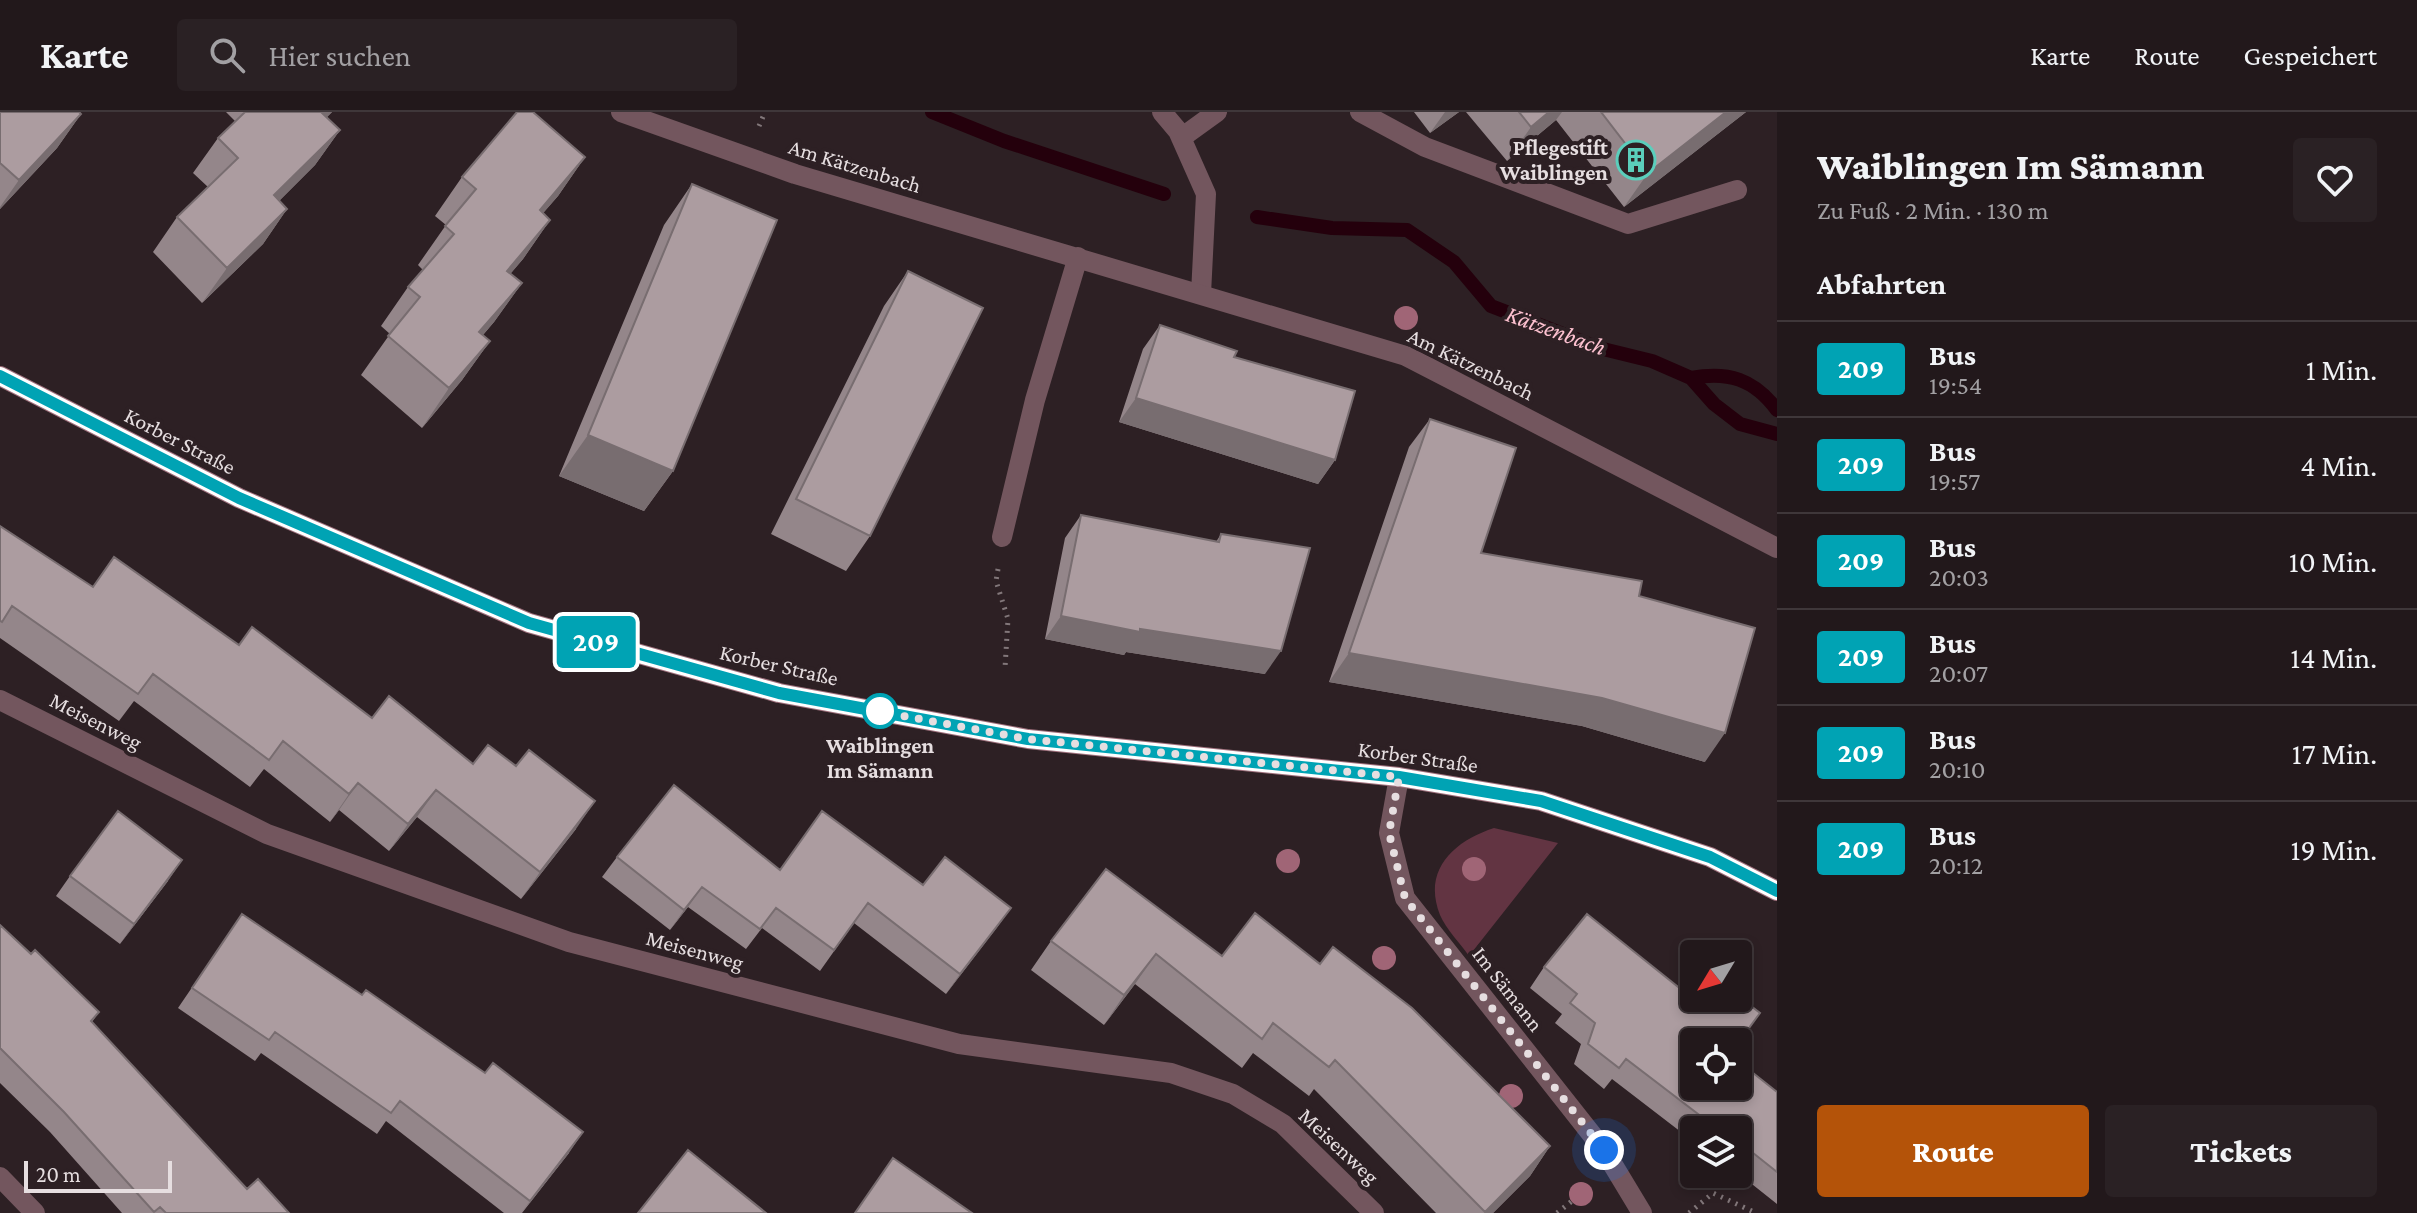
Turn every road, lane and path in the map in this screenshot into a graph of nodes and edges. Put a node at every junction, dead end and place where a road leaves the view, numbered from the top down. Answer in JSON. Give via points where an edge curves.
{"nodes":[{"id":1,"x":621,"y":112,"type":"edge"},
{"id":2,"x":1162,"y":112,"type":"edge"},
{"id":3,"x":1217,"y":112,"type":"edge"},
{"id":4,"x":1360,"y":112,"type":"edge"},
{"id":5,"x":1181,"y":138,"type":"junction"},
{"id":6,"x":1737,"y":190,"type":"dead end"},
{"id":7,"x":1078,"y":257,"type":"junction"},
{"id":8,"x":1201,"y":294,"type":"junction"},
{"id":9,"x":0,"y":376,"type":"edge"},
{"id":10,"x":1002,"y":537,"type":"joint"},
{"id":11,"x":1777,"y":548,"type":"edge"},
{"id":12,"x":1005,"y":668,"type":"dead end"},
{"id":13,"x":0,"y":700,"type":"edge"},
{"id":14,"x":1399,"y":777,"type":"junction"},
{"id":15,"x":1777,"y":891,"type":"edge"},
{"id":16,"x":0,"y":1177,"type":"edge"},
{"id":17,"x":1572,"y":1201,"type":"dead end"},
{"id":18,"x":35,"y":1213,"type":"edge"},
{"id":19,"x":1374,"y":1213,"type":"edge"},
{"id":20,"x":1557,"y":1213,"type":"edge"},
{"id":21,"x":1642,"y":1213,"type":"edge"},
{"id":22,"x":1689,"y":1213,"type":"edge"},
{"id":23,"x":1756,"y":1213,"type":"edge"}],
"edges":[{"from":1,"to":7,"type":"street","name":"Am Kätzenbach","via":[[795,174]]},
{"from":2,"to":5,"type":"street"},
{"from":3,"to":5,"type":"street"},
{"from":4,"to":6,"type":"street","via":[[1425,147],[1628,224]]},
{"from":5,"to":8,"type":"street","via":[[1206,194]]},
{"from":7,"to":8,"type":"street","name":"Am Kätzenbach"},
{"from":7,"to":10,"type":"street","via":[[1035,400]]},
{"from":8,"to":11,"type":"street","name":"Am Kätzenbach","via":[[1406,356]]},
{"from":9,"to":14,"type":"street","name":"Korber Straße","via":[[239,498],[529,623],[779,693],[1028,739]]},
{"from":10,"to":12,"type":"path","via":[[996,581],[1008,619]]},
{"from":13,"to":19,"type":"street","name":"Meisenweg","via":[[267,834],[569,942],[959,1044],[1171,1073],[1233,1094],[1283,1124]]},
{"from":14,"to":15,"type":"street","name":"Korber Straße","via":[[1541,801],[1710,857]]},
{"from":14,"to":21,"type":"street","name":"Im Sämann","via":[[1389,833],[1405,898],[1604,1150]]},
{"from":16,"to":18,"type":"street"},
{"from":17,"to":20,"type":"path"},
{"from":22,"to":23,"type":"path","via":[[1713,1193]]}]}
